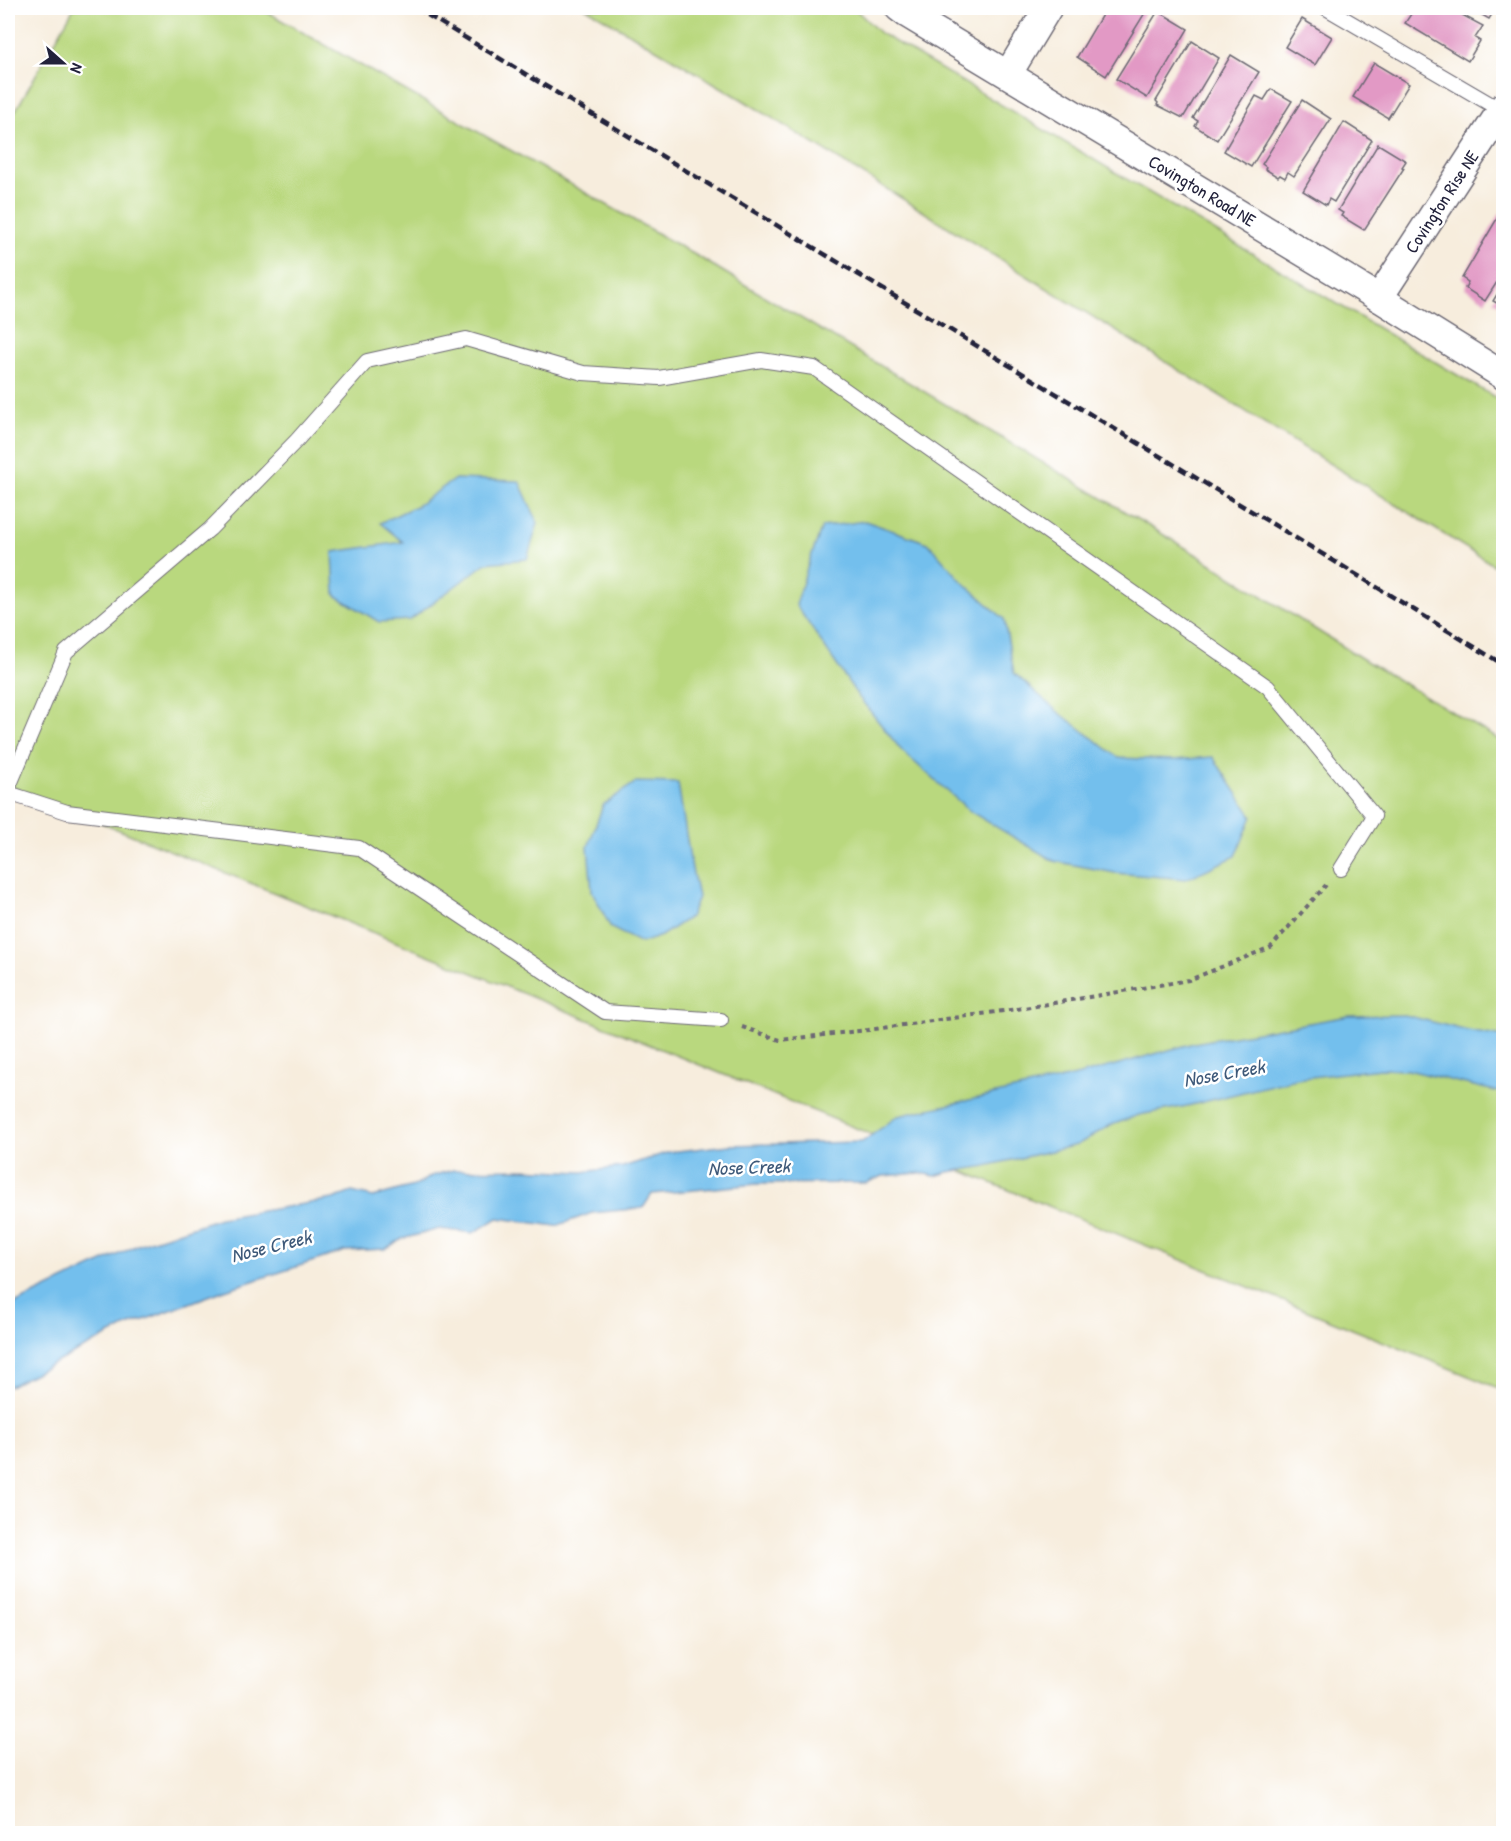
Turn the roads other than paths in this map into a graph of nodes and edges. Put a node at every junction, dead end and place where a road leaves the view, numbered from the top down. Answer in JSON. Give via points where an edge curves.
{"nodes":[{"id":1,"x":899,"y":8,"type":"edge"},
{"id":2,"x":1048,"y":8,"type":"edge"},
{"id":3,"x":1326,"y":8,"type":"edge"},
{"id":4,"x":1008,"y":74,"type":"junction"},
{"id":5,"x":1503,"y":109,"type":"edge"},
{"id":6,"x":1379,"y":298,"type":"junction"},
{"id":7,"x":1503,"y":376,"type":"edge"},
{"id":8,"x":8,"y":791,"type":"edge"},
{"id":9,"x":1341,"y":869,"type":"road end"},
{"id":10,"x":721,"y":1020,"type":"road end"}],
"edges":[{"from":1,"to":4,"type":"street","name":"Covington Road NE"},
{"from":2,"to":4,"type":"street"},
{"from":3,"to":5,"type":"lane"},
{"from":4,"to":6,"type":"street","name":"Covington Road NE"},
{"from":5,"to":6,"type":"street","name":"Covington Rise NE"},
{"from":6,"to":7,"type":"street","name":"Covington Road NE"},
{"from":8,"to":9,"type":"lane","via":[[66,652],[210,529],[367,361],[466,339],[584,373],[659,378],[761,360],[814,368],[1268,687],[1374,816]]},
{"from":8,"to":10,"type":"lane","via":[[67,812],[359,848],[605,1012]]}]}
